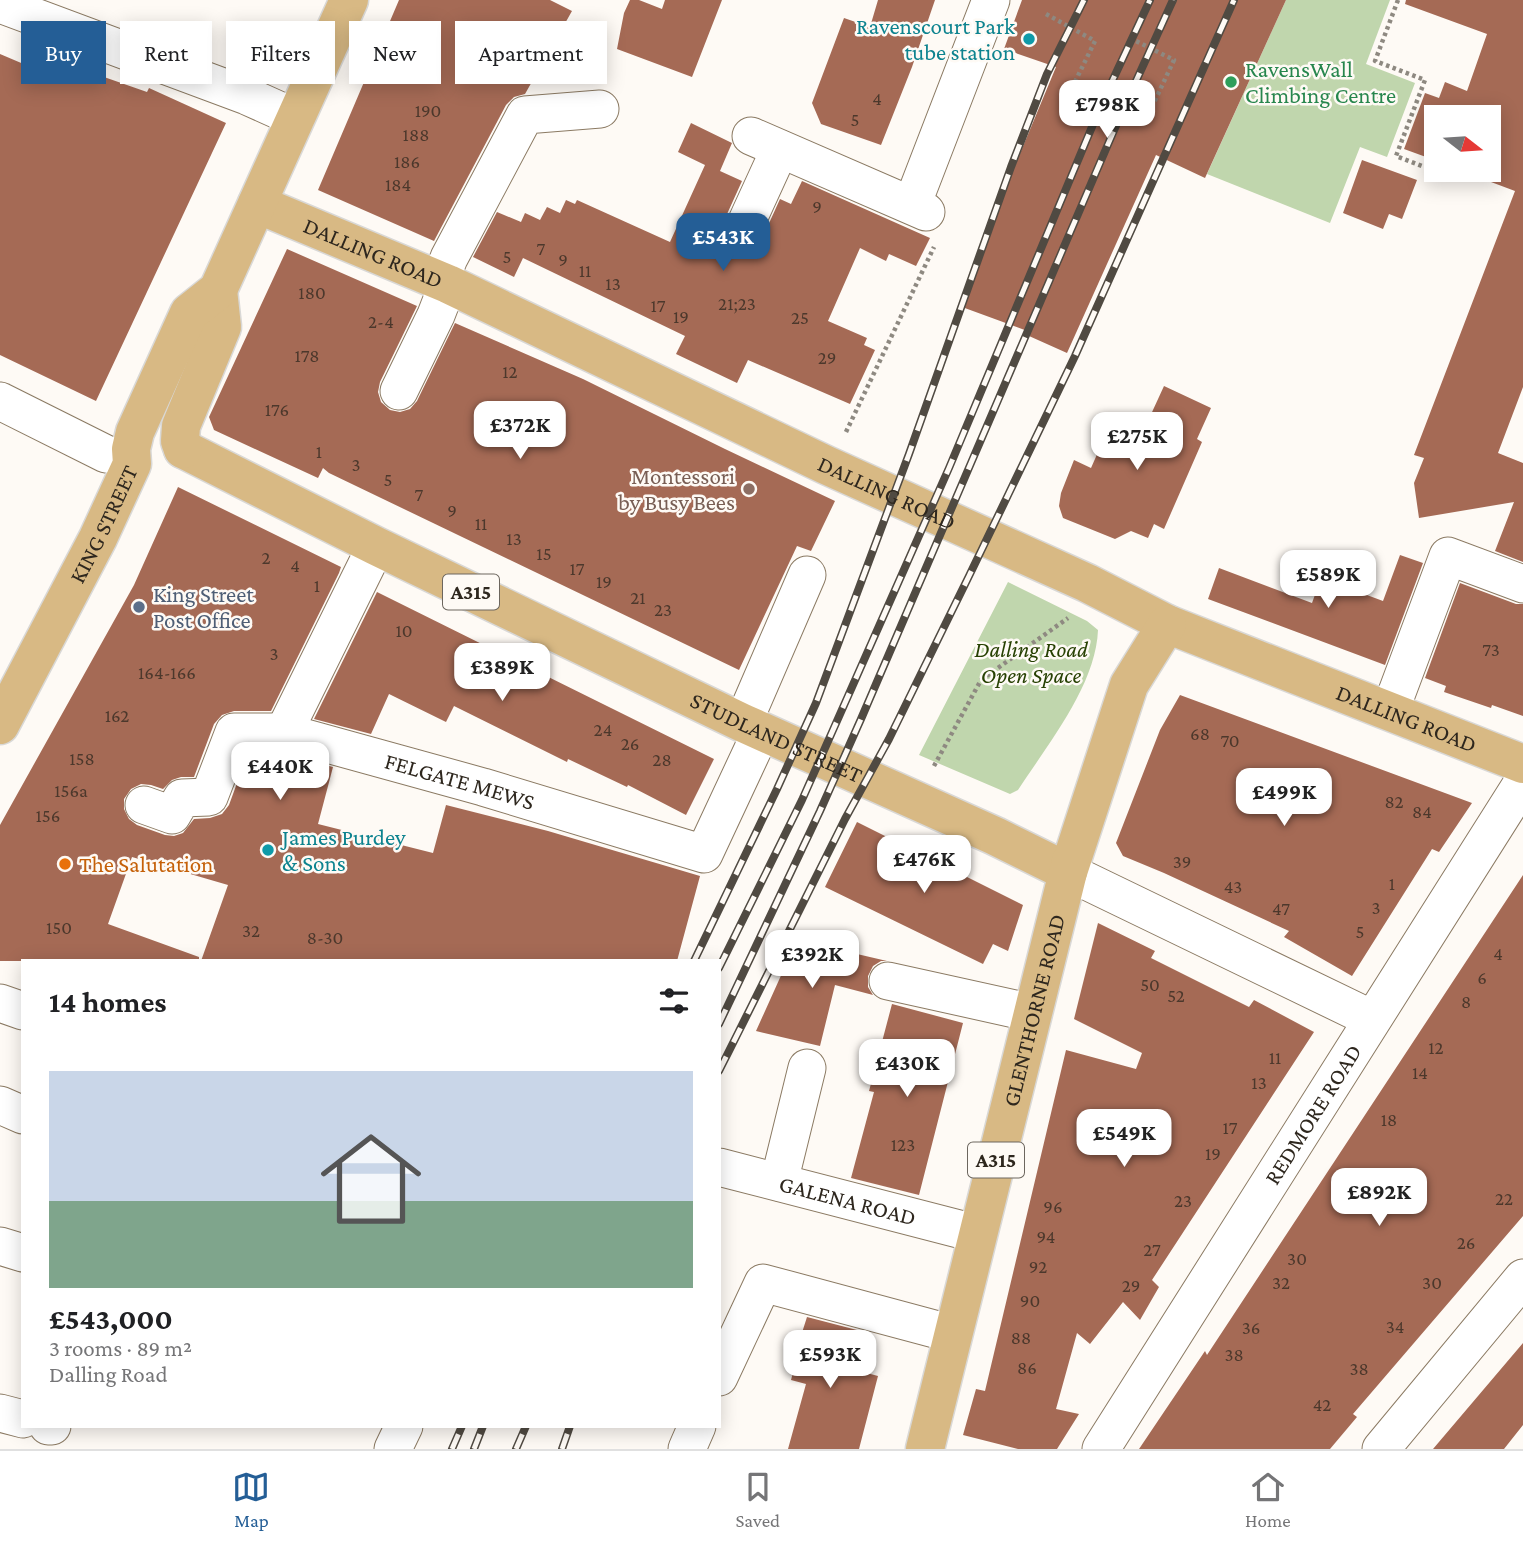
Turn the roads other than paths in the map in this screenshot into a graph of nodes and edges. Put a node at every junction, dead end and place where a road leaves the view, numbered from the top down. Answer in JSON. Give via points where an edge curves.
{"nodes":[{"id":1,"x":349,"y":0,"type":"edge"},
{"id":2,"x":991,"y":0,"type":"edge"},
{"id":3,"x":0,"y":4,"type":"edge"},
{"id":4,"x":600,"y":109,"type":"dead end"},
{"id":5,"x":296,"y":118,"type":"junction"},
{"id":6,"x":257,"y":204,"type":"junction"},
{"id":7,"x":742,"y":232,"type":"dead end"},
{"id":8,"x":444,"y":283,"type":"junction"},
{"id":9,"x":218,"y":290,"type":"junction"},
{"id":10,"x":399,"y":391,"type":"dead end"},
{"id":11,"x":0,"y":401,"type":"edge"},
{"id":12,"x":183,"y":449,"type":"junction"},
{"id":13,"x":119,"y":459,"type":"junction"},
{"id":14,"x":376,"y":546,"type":"junction"},
{"id":15,"x":807,"y":575,"type":"dead end"},
{"id":16,"x":1523,"y":584,"type":"edge"},
{"id":17,"x":1167,"y":624,"type":"junction"},
{"id":18,"x":1390,"y":711,"type":"junction"},
{"id":19,"x":0,"y":725,"type":"edge"},
{"id":20,"x":752,"y":727,"type":"junction"},
{"id":21,"x":284,"y":732,"type":"junction"},
{"id":22,"x":1523,"y":764,"type":"edge"},
{"id":23,"x":1523,"y":782,"type":"edge"},
{"id":24,"x":144,"y":805,"type":"dead end"},
{"id":25,"x":1068,"y":872,"type":"junction"},
{"id":26,"x":888,"y":981,"type":"dead end"},
{"id":27,"x":0,"y":1003,"type":"edge"},
{"id":28,"x":21,"y":1010,"type":"edge"},
{"id":29,"x":1033,"y":1013,"type":"junction"},
{"id":30,"x":1372,"y":1019,"type":"junction"},
{"id":31,"x":807,"y":1068,"type":"dead end"},
{"id":32,"x":0,"y":1105,"type":"edge"},
{"id":33,"x":21,"y":1114,"type":"edge"},
{"id":34,"x":721,"y":1168,"type":"edge"},
{"id":35,"x":779,"y":1182,"type":"junction"},
{"id":36,"x":978,"y":1234,"type":"junction"},
{"id":37,"x":0,"y":1246,"type":"edge"},
{"id":38,"x":21,"y":1251,"type":"edge"},
{"id":39,"x":1523,"y":1278,"type":"edge"},
{"id":40,"x":953,"y":1334,"type":"junction"},
{"id":41,"x":721,"y":1373,"type":"edge"},
{"id":42,"x":0,"y":1413,"type":"edge"},
{"id":43,"x":21,"y":1418,"type":"edge"},
{"id":44,"x":403,"y":1428,"type":"edge"},
{"id":45,"x":696,"y":1428,"type":"edge"},
{"id":46,"x":393,"y":1449,"type":"edge"},
{"id":47,"x":687,"y":1449,"type":"edge"},
{"id":48,"x":925,"y":1449,"type":"edge"},
{"id":49,"x":1101,"y":1449,"type":"edge"},
{"id":50,"x":1381,"y":1449,"type":"edge"}],
"edges":[{"from":1,"to":5,"type":"main road","name":"KING STREET"},
{"from":2,"to":7,"type":"street","via":[[932,155],[925,219],[766,142]]},
{"from":3,"to":5,"type":"street"},
{"from":4,"to":8,"type":"street","via":[[525,115],[449,258]]},
{"from":5,"to":6,"type":"main road","name":"KING STREET"},
{"from":6,"to":8,"type":"main road","name":"DALLING ROAD"},
{"from":6,"to":9,"type":"main road","name":"KING STREET"},
{"from":8,"to":10,"type":"street","via":[[436,315]]},
{"from":8,"to":17,"type":"main road","name":"DALLING ROAD"},
{"from":9,"to":12,"type":"main road","via":[[222,327],[181,426]]},
{"from":9,"to":13,"type":"main road","name":"KING STREET","via":[[189,313],[131,449]]},
{"from":11,"to":13,"type":"street"},
{"from":12,"to":13,"type":"main road"},
{"from":12,"to":14,"type":"main road","name":"STUDLAND STREET","number":"A315"},
{"from":13,"to":19,"type":"main road","name":"KING STREET","via":[[98,538]]},
{"from":14,"to":20,"type":"main road","name":"STUDLAND STREET","number":"A315"},
{"from":14,"to":21,"type":"street"},
{"from":15,"to":20,"type":"street"},
{"from":16,"to":18,"type":"street","via":[[1448,556]]},
{"from":17,"to":18,"type":"main road","name":"DALLING ROAD"},
{"from":17,"to":25,"type":"main road","name":"GLENTHORNE ROAD","via":[[1129,685]]},
{"from":18,"to":22,"type":"main road","name":"DALLING ROAD"},
{"from":20,"to":21,"type":"street","name":"FELGATE MEWS","via":[[704,854]]},
{"from":20,"to":25,"type":"main road","name":"STUDLAND STREET","number":"A315"},
{"from":21,"to":24,"type":"street","via":[[234,732],[209,797],[182,798],[172,814]]},
{"from":23,"to":30,"type":"street","name":"REDMORE ROAD"},
{"from":25,"to":29,"type":"main road","name":"GLENTHORNE ROAD","number":"A315"},
{"from":25,"to":30,"type":"street","name":"STUDLAND STREET"},
{"from":26,"to":29,"type":"street"},
{"from":27,"to":28,"type":"street"},
{"from":29,"to":36,"type":"main road","name":"GLENTHORNE ROAD","number":"A315"},
{"from":30,"to":49,"type":"street","name":"REDMORE ROAD"},
{"from":31,"to":35,"type":"street"},
{"from":32,"to":33,"type":"street"},
{"from":34,"to":35,"type":"street","name":"GALENA ROAD"},
{"from":35,"to":36,"type":"street","name":"GALENA ROAD"},
{"from":36,"to":40,"type":"main road","name":"GLENTHORNE ROAD","number":"A315"},
{"from":37,"to":38,"type":"street"},
{"from":39,"to":50,"type":"street"},
{"from":40,"to":41,"type":"street","via":[[763,1283]]},
{"from":40,"to":48,"type":"main road","name":"GLENTHORNE ROAD","number":"A315"},
{"from":42,"to":43,"type":"street"},
{"from":44,"to":46,"type":"street"},
{"from":45,"to":47,"type":"street"}]}
